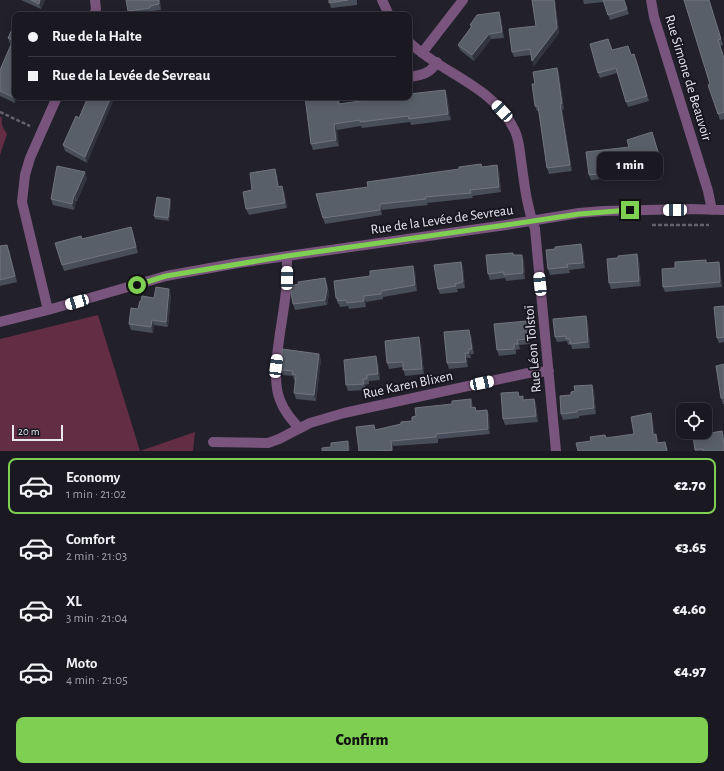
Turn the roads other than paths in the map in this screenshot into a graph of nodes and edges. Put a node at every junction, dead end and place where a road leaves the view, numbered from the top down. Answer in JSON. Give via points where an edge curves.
{"nodes":[{"id":1,"x":95,"y":0,"type":"edge"},
{"id":2,"x":382,"y":0,"type":"edge"},
{"id":3,"x":463,"y":0,"type":"edge"},
{"id":4,"x":651,"y":0,"type":"edge"},
{"id":5,"x":95,"y":12,"type":"edge"},
{"id":6,"x":388,"y":12,"type":"edge"},
{"id":7,"x":412,"y":45,"type":"edge"},
{"id":8,"x":422,"y":53,"type":"junction"},
{"id":9,"x":437,"y":62,"type":"junction"},
{"id":10,"x":412,"y":77,"type":"edge"},
{"id":11,"x":56,"y":100,"type":"edge"},
{"id":12,"x":712,"y":210,"type":"junction"},
{"id":13,"x":724,"y":210,"type":"edge"},
{"id":14,"x":532,"y":221,"type":"junction"},
{"id":15,"x":287,"y":256,"type":"junction"},
{"id":16,"x":48,"y":310,"type":"junction"},
{"id":17,"x":0,"y":322,"type":"edge"},
{"id":18,"x":549,"y":371,"type":"junction"},
{"id":19,"x":299,"y":428,"type":"junction"},
{"id":20,"x":213,"y":442,"type":"dead end"},
{"id":21,"x":556,"y":451,"type":"edge"}],
"edges":[{"from":1,"to":5,"type":"street"},
{"from":2,"to":6,"type":"street"},
{"from":3,"to":8,"type":"street"},
{"from":4,"to":12,"type":"street","name":"Rue Simone de Beauvoir"},
{"from":7,"to":8,"type":"street","name":"Rue Léon Tolstoï"},
{"from":8,"to":9,"type":"street","name":"Rue Léon Tolstoï"},
{"from":9,"to":10,"type":"street","via":[[428,72]]},
{"from":9,"to":14,"type":"street","name":"Rue Léon Tolstoï","via":[[485,95],[509,121],[519,146]]},
{"from":11,"to":16,"type":"street","via":[[30,158],[22,202]]},
{"from":12,"to":13,"type":"street","name":"Rue de la Levée de Sevreau"},
{"from":12,"to":14,"type":"street","name":"Rue de la Levée de Sevreau","via":[[603,211]]},
{"from":14,"to":15,"type":"street","name":"Rue de la Levée de Sevreau"},
{"from":14,"to":18,"type":"street","name":"Rue Léon Tolstoï","via":[[535,229]]},
{"from":15,"to":16,"type":"street","name":"Rue de la Levée de Sevreau","via":[[166,276]]},
{"from":15,"to":19,"type":"street","via":[[276,384],[279,399]]},
{"from":16,"to":17,"type":"street","name":"Rue de la Levée de Sevreau"},
{"from":18,"to":19,"type":"street","name":"Rue Karen Blixen","via":[[520,374],[344,413]]},
{"from":18,"to":21,"type":"street","name":"Rue Léon Tolstoï"},
{"from":19,"to":20,"type":"street","name":"Rue Karen Blixen","via":[[268,443]]}]}
